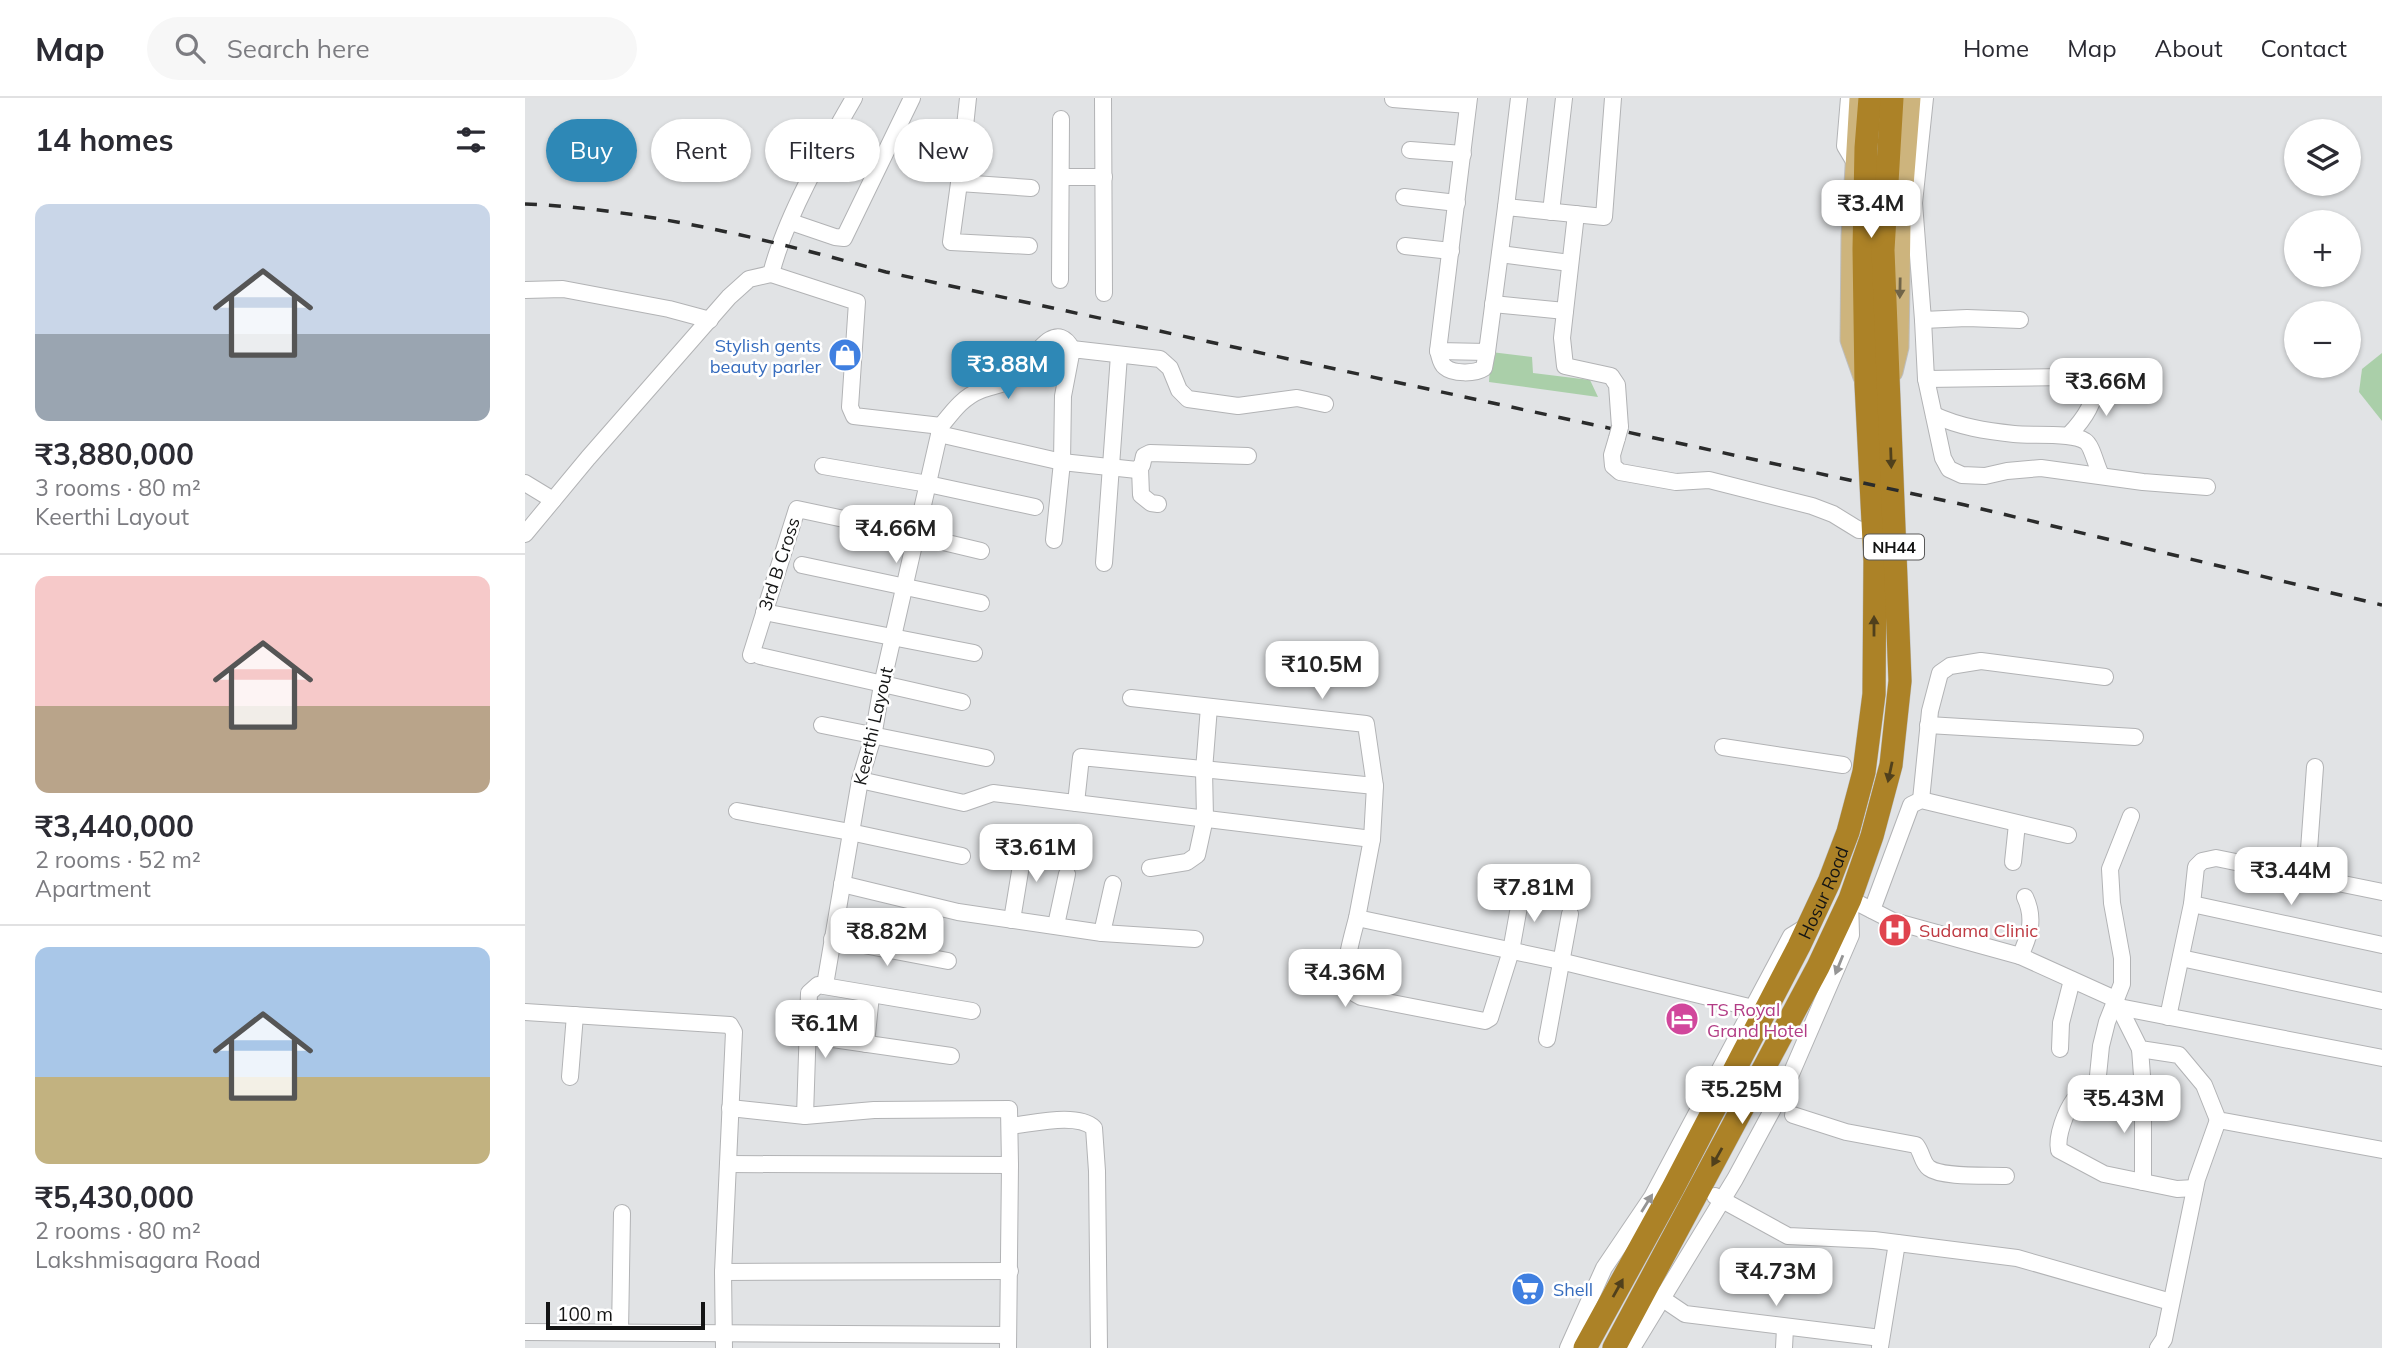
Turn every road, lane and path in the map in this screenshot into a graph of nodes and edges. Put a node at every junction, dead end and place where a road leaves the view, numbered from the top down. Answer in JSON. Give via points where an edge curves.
{"nodes":[{"id":1,"x":854,"y":98,"type":"edge"},
{"id":2,"x":912,"y":98,"type":"edge"},
{"id":3,"x":968,"y":98,"type":"edge"},
{"id":4,"x":1103,"y":98,"type":"edge"},
{"id":5,"x":1519,"y":98,"type":"edge"},
{"id":6,"x":1564,"y":98,"type":"edge"},
{"id":7,"x":1613,"y":98,"type":"edge"},
{"id":8,"x":1849,"y":98,"type":"edge"},
{"id":9,"x":1859,"y":98,"type":"edge"},
{"id":10,"x":1870,"y":98,"type":"edge"},
{"id":11,"x":1892,"y":98,"type":"edge"},
{"id":12,"x":1911,"y":98,"type":"edge"},
{"id":13,"x":1925,"y":98,"type":"edge"},
{"id":14,"x":1393,"y":99,"type":"edge"},
{"id":15,"x":1468,"y":102,"type":"edge"},
{"id":16,"x":1061,"y":119,"type":"dead end"},
{"id":17,"x":1410,"y":150,"type":"dead end"},
{"id":18,"x":1463,"y":154,"type":"junction"},
{"id":19,"x":1854,"y":161,"type":"junction"},
{"id":20,"x":1061,"y":177,"type":"junction"},
{"id":21,"x":1104,"y":177,"type":"junction"},
{"id":22,"x":959,"y":183,"type":"junction"},
{"id":23,"x":1031,"y":188,"type":"dead end"},
{"id":24,"x":1404,"y":197,"type":"dead end"},
{"id":25,"x":1457,"y":203,"type":"junction"},
{"id":26,"x":1914,"y":203,"type":"junction"},
{"id":27,"x":1506,"y":207,"type":"junction"},
{"id":28,"x":1551,"y":212,"type":"junction"},
{"id":29,"x":1576,"y":214,"type":"junction"},
{"id":30,"x":790,"y":222,"type":"junction"},
{"id":31,"x":1901,"y":223,"type":"junction"},
{"id":32,"x":1030,"y":246,"type":"dead end"},
{"id":33,"x":1405,"y":246,"type":"dead end"},
{"id":34,"x":1451,"y":251,"type":"junction"},
{"id":35,"x":1500,"y":254,"type":"junction"},
{"id":36,"x":1570,"y":263,"type":"junction"},
{"id":37,"x":771,"y":274,"type":"junction"},
{"id":38,"x":1060,"y":280,"type":"dead end"},
{"id":39,"x":525,"y":290,"type":"edge"},
{"id":40,"x":1104,"y":293,"type":"dead end"},
{"id":41,"x":1493,"y":304,"type":"junction"},
{"id":42,"x":1565,"y":311,"type":"junction"},
{"id":43,"x":1875,"y":311,"type":"junction"},
{"id":44,"x":710,"y":320,"type":"junction"},
{"id":45,"x":1923,"y":320,"type":"junction"},
{"id":46,"x":2020,"y":320,"type":"dead end"},
{"id":47,"x":1072,"y":349,"type":"junction"},
{"id":48,"x":1119,"y":355,"type":"junction"},
{"id":49,"x":2067,"y":377,"type":"dead end"},
{"id":50,"x":2099,"y":378,"type":"dead end"},
{"id":51,"x":1926,"y":379,"type":"junction"},
{"id":52,"x":1866,"y":384,"type":"junction"},
{"id":53,"x":1889,"y":390,"type":"junction"},
{"id":54,"x":1325,"y":404,"type":"dead end"},
{"id":55,"x":1934,"y":415,"type":"junction"},
{"id":56,"x":940,"y":430,"type":"junction"},
{"id":57,"x":2069,"y":435,"type":"junction"},
{"id":58,"x":1248,"y":456,"type":"dead end"},
{"id":59,"x":1062,"y":462,"type":"junction"},
{"id":60,"x":823,"y":466,"type":"dead end"},
{"id":61,"x":1110,"y":468,"type":"junction"},
{"id":62,"x":1140,"y":468,"type":"junction"},
{"id":63,"x":2102,"y":475,"type":"junction"},
{"id":64,"x":525,"y":483,"type":"edge"},
{"id":65,"x":928,"y":484,"type":"junction"},
{"id":66,"x":2207,"y":486,"type":"dead end"},
{"id":67,"x":553,"y":500,"type":"junction"},
{"id":68,"x":1158,"y":504,"type":"dead end"},
{"id":69,"x":1035,"y":507,"type":"dead end"},
{"id":70,"x":1873,"y":529,"type":"junction"},
{"id":71,"x":525,"y":533,"type":"edge"},
{"id":72,"x":915,"y":535,"type":"junction"},
{"id":73,"x":1054,"y":540,"type":"dead end"},
{"id":74,"x":981,"y":551,"type":"dead end"},
{"id":75,"x":1104,"y":563,"type":"dead end"},
{"id":76,"x":802,"y":565,"type":"dead end"},
{"id":77,"x":905,"y":586,"type":"junction"},
{"id":78,"x":981,"y":603,"type":"dead end"},
{"id":79,"x":764,"y":612,"type":"junction"},
{"id":80,"x":893,"y":637,"type":"junction"},
{"id":81,"x":974,"y":653,"type":"dead end"},
{"id":82,"x":2105,"y":677,"type":"dead end"},
{"id":83,"x":882,"y":685,"type":"junction"},
{"id":84,"x":1131,"y":698,"type":"dead end"},
{"id":85,"x":962,"y":702,"type":"dead end"},
{"id":86,"x":1209,"y":707,"type":"junction"},
{"id":87,"x":822,"y":725,"type":"dead end"},
{"id":88,"x":1928,"y":725,"type":"junction"},
{"id":89,"x":873,"y":737,"type":"junction"},
{"id":90,"x":2136,"y":737,"type":"dead end"},
{"id":91,"x":1723,"y":747,"type":"dead end"},
{"id":92,"x":986,"y":758,"type":"dead end"},
{"id":93,"x":1843,"y":765,"type":"dead end"},
{"id":94,"x":2315,"y":767,"type":"dead end"},
{"id":95,"x":1204,"y":770,"type":"junction"},
{"id":96,"x":860,"y":780,"type":"junction"},
{"id":97,"x":1375,"y":786,"type":"junction"},
{"id":98,"x":1921,"y":800,"type":"junction"},
{"id":99,"x":1076,"y":803,"type":"junction"},
{"id":100,"x":737,"y":811,"type":"dead end"},
{"id":101,"x":2131,"y":816,"type":"dead end"},
{"id":102,"x":1205,"y":818,"type":"junction"},
{"id":103,"x":2017,"y":824,"type":"junction"},
{"id":104,"x":850,"y":831,"type":"junction"},
{"id":105,"x":2068,"y":835,"type":"dead end"},
{"id":106,"x":1002,"y":839,"type":"dead end"},
{"id":107,"x":1373,"y":839,"type":"junction"},
{"id":108,"x":1025,"y":841,"type":"junction"},
{"id":109,"x":1061,"y":846,"type":"dead end"},
{"id":110,"x":962,"y":856,"type":"dead end"},
{"id":111,"x":2013,"y":862,"type":"dead end"},
{"id":112,"x":1150,"y":867,"type":"dead end"},
{"id":113,"x":1067,"y":874,"type":"dead end"},
{"id":114,"x":2307,"y":877,"type":"junction"},
{"id":115,"x":842,"y":884,"type":"junction"},
{"id":116,"x":1113,"y":884,"type":"dead end"},
{"id":117,"x":1522,"y":890,"type":"dead end"},
{"id":118,"x":2382,"y":892,"type":"edge"},
{"id":119,"x":2025,"y":897,"type":"dead end"},
{"id":120,"x":1850,"y":899,"type":"junction"},
{"id":121,"x":2192,"y":904,"type":"junction"},
{"id":122,"x":1872,"y":910,"type":"junction"},
{"id":123,"x":1570,"y":914,"type":"dead end"},
{"id":124,"x":1357,"y":918,"type":"junction"},
{"id":125,"x":1012,"y":920,"type":"junction"},
{"id":126,"x":1809,"y":924,"type":"junction"},
{"id":127,"x":1056,"y":925,"type":"junction"},
{"id":128,"x":1102,"y":933,"type":"junction"},
{"id":129,"x":832,"y":939,"type":"junction"},
{"id":130,"x":1195,"y":939,"type":"dead end"},
{"id":131,"x":2382,"y":945,"type":"edge"},
{"id":132,"x":1511,"y":951,"type":"junction"},
{"id":133,"x":2020,"y":956,"type":"junction"},
{"id":134,"x":2181,"y":958,"type":"junction"},
{"id":135,"x":948,"y":961,"type":"dead end"},
{"id":136,"x":1560,"y":961,"type":"junction"},
{"id":137,"x":2072,"y":980,"type":"junction"},
{"id":138,"x":825,"y":985,"type":"junction"},
{"id":139,"x":871,"y":995,"type":"junction"},
{"id":140,"x":2382,"y":1001,"type":"edge"},
{"id":141,"x":2117,"y":1003,"type":"junction"},
{"id":142,"x":1753,"y":1008,"type":"junction"},
{"id":143,"x":525,"y":1012,"type":"edge"},
{"id":144,"x":972,"y":1012,"type":"dead end"},
{"id":145,"x":575,"y":1015,"type":"junction"},
{"id":146,"x":2168,"y":1017,"type":"junction"},
{"id":147,"x":826,"y":1038,"type":"dead end"},
{"id":148,"x":1547,"y":1040,"type":"dead end"},
{"id":149,"x":866,"y":1044,"type":"junction"},
{"id":150,"x":2060,"y":1049,"type":"dead end"},
{"id":151,"x":2140,"y":1049,"type":"junction"},
{"id":152,"x":951,"y":1056,"type":"dead end"},
{"id":153,"x":2382,"y":1058,"type":"edge"},
{"id":154,"x":570,"y":1077,"type":"dead end"},
{"id":155,"x":2143,"y":1089,"type":"junction"},
{"id":156,"x":2096,"y":1095,"type":"junction"},
{"id":157,"x":730,"y":1108,"type":"junction"},
{"id":158,"x":1793,"y":1115,"type":"dead end"},
{"id":159,"x":805,"y":1116,"type":"junction"},
{"id":160,"x":2218,"y":1120,"type":"junction"},
{"id":161,"x":1010,"y":1126,"type":"junction"},
{"id":162,"x":2382,"y":1150,"type":"edge"},
{"id":163,"x":728,"y":1164,"type":"junction"},
{"id":164,"x":1010,"y":1165,"type":"junction"},
{"id":165,"x":2006,"y":1176,"type":"dead end"},
{"id":166,"x":2143,"y":1182,"type":"junction"},
{"id":167,"x":1701,"y":1187,"type":"junction"},
{"id":168,"x":2195,"y":1188,"type":"junction"},
{"id":169,"x":1722,"y":1201,"type":"junction"},
{"id":170,"x":622,"y":1213,"type":"dead end"},
{"id":171,"x":1897,"y":1243,"type":"junction"},
{"id":172,"x":1010,"y":1271,"type":"junction"},
{"id":173,"x":723,"y":1272,"type":"junction"},
{"id":174,"x":1654,"y":1293,"type":"junction"},
{"id":175,"x":2171,"y":1302,"type":"junction"},
{"id":176,"x":1785,"y":1328,"type":"junction"},
{"id":177,"x":525,"y":1332,"type":"edge"},
{"id":178,"x":620,"y":1332,"type":"junction"},
{"id":179,"x":724,"y":1340,"type":"edge"},
{"id":180,"x":1008,"y":1342,"type":"edge"},
{"id":181,"x":1880,"y":1343,"type":"edge"},
{"id":182,"x":1099,"y":1348,"type":"edge"},
{"id":183,"x":1568,"y":1348,"type":"edge"},
{"id":184,"x":1585,"y":1348,"type":"edge"},
{"id":185,"x":1614,"y":1348,"type":"edge"},
{"id":186,"x":1632,"y":1348,"type":"edge"},
{"id":187,"x":1784,"y":1348,"type":"edge"},
{"id":188,"x":2158,"y":1348,"type":"edge"}],
"edges":[{"from":1,"to":30,"type":"street"},
{"from":2,"to":30,"type":"street","via":[[844,238]]},
{"from":3,"to":22,"type":"street"},
{"from":4,"to":21,"type":"street"},
{"from":5,"to":27,"type":"street"},
{"from":6,"to":28,"type":"street"},
{"from":7,"to":29,"type":"street","via":[[1604,217]]},
{"from":8,"to":19,"type":"street","via":[[1845,146]]},
{"from":9,"to":19,"type":"main road"},
{"from":10,"to":43,"type":"highway","number":"NH44","via":[[1865,148]]},
{"from":11,"to":43,"type":"highway","number":"NH44"},
{"from":12,"to":31,"type":"main road"},
{"from":13,"to":26,"type":"street"},
{"from":14,"to":15,"type":"street"},
{"from":15,"to":18,"type":"street"},
{"from":16,"to":20,"type":"street"},
{"from":17,"to":18,"type":"street"},
{"from":18,"to":25,"type":"street"},
{"from":19,"to":52,"type":"main road","via":[[1850,340]]},
{"from":20,"to":21,"type":"street"},
{"from":20,"to":38,"type":"street"},
{"from":21,"to":40,"type":"street"},
{"from":22,"to":23,"type":"street"},
{"from":22,"to":32,"type":"street","via":[[951,242]]},
{"from":24,"to":25,"type":"street"},
{"from":25,"to":34,"type":"street"},
{"from":26,"to":31,"type":"street"},
{"from":26,"to":45,"type":"street"},
{"from":27,"to":28,"type":"street"},
{"from":27,"to":35,"type":"street"},
{"from":28,"to":29,"type":"street"},
{"from":29,"to":36,"type":"street"},
{"from":30,"to":37,"type":"street"},
{"from":31,"to":53,"type":"main road","one_way":true,"via":[[1899,347]]},
{"from":33,"to":34,"type":"street"},
{"from":34,"to":41,"type":"street","via":[[1439,351],[1487,352]]},
{"from":35,"to":36,"type":"street"},
{"from":35,"to":41,"type":"street"},
{"from":36,"to":42,"type":"street"},
{"from":37,"to":44,"type":"street","via":[[741,285]]},
{"from":37,"to":56,"type":"street","via":[[857,302],[850,407],[854,416]]},
{"from":39,"to":44,"type":"street","via":[[562,289]]},
{"from":41,"to":42,"type":"street"},
{"from":42,"to":70,"type":"street","via":[[1565,366],[1611,376],[1617,385],[1619,433],[1612,455],[1613,466],[1620,472],[1676,482],[1709,480],[1812,506],[1859,530]]},
{"from":43,"to":52,"type":"highway","number":"NH44"},
{"from":43,"to":53,"type":"highway","number":"NH44"},
{"from":44,"to":67,"type":"street"},
{"from":45,"to":46,"type":"street"},
{"from":45,"to":51,"type":"street"},
{"from":47,"to":48,"type":"street"},
{"from":47,"to":56,"type":"street","via":[[1059,338],[1049,340],[1038,347],[1016,377],[961,401]]},
{"from":47,"to":59,"type":"street","via":[[1063,396]]},
{"from":48,"to":54,"type":"street","via":[[1160,359],[1188,399],[1238,406],[1297,398]]},
{"from":48,"to":61,"type":"street"},
{"from":49,"to":51,"type":"street"},
{"from":50,"to":57,"type":"street","via":[[2085,418]]},
{"from":51,"to":55,"type":"street"},
{"from":52,"to":70,"type":"highway","name":"Hosur Road","number":"NH44"},
{"from":53,"to":120,"type":"highway","name":"Hosur Road","number":"NH44","one_way":true,"via":[[1900,681],[1889,775]]},
{"from":55,"to":57,"type":"street","via":[[1981,430]]},
{"from":55,"to":63,"type":"street","via":[[1943,458],[1949,469],[1962,475],[2041,468]]},
{"from":56,"to":59,"type":"street"},
{"from":56,"to":65,"type":"street","name":"Keerthi Layout"},
{"from":57,"to":63,"type":"street","via":[[2091,447]]},
{"from":58,"to":62,"type":"street","via":[[1150,453]]},
{"from":59,"to":61,"type":"street"},
{"from":59,"to":73,"type":"street"},
{"from":60,"to":65,"type":"street"},
{"from":61,"to":62,"type":"street"},
{"from":61,"to":75,"type":"street"},
{"from":62,"to":68,"type":"street","via":[[1141,495]]},
{"from":63,"to":66,"type":"street"},
{"from":64,"to":67,"type":"street"},
{"from":65,"to":69,"type":"street"},
{"from":65,"to":72,"type":"street","name":"Keerthi Layout"},
{"from":67,"to":71,"type":"street"},
{"from":126,"to":70,"type":"highway","name":"Hosur Road","number":"NH44","one_way":true,"via":[[1848,832],[1864,772],[1874,694]]},
{"from":72,"to":74,"type":"street"},
{"from":72,"to":77,"type":"street","name":"Keerthi Layout"},
{"from":72,"to":79,"type":"street","name":"3rd B Cross","via":[[797,509]]},
{"from":76,"to":77,"type":"street"},
{"from":77,"to":78,"type":"street"},
{"from":77,"to":80,"type":"street","name":"Keerthi Layout"},
{"from":79,"to":80,"type":"street"},
{"from":79,"to":83,"type":"street","name":"3rd B Cross","via":[[755,655]]},
{"from":80,"to":81,"type":"street"},
{"from":80,"to":83,"type":"street","name":"Keerthi Layout"},
{"from":82,"to":88,"type":"street","via":[[1982,661],[1950,666],[1940,673]]},
{"from":83,"to":85,"type":"street"},
{"from":83,"to":89,"type":"street","name":"Keerthi Layout"},
{"from":84,"to":86,"type":"street"},
{"from":86,"to":95,"type":"street"},
{"from":86,"to":97,"type":"street","via":[[1366,724]]},
{"from":87,"to":89,"type":"street"},
{"from":88,"to":90,"type":"street"},
{"from":88,"to":98,"type":"street"},
{"from":89,"to":92,"type":"street"},
{"from":89,"to":96,"type":"street","name":"Keerthi Layout"},
{"from":91,"to":93,"type":"street"},
{"from":94,"to":114,"type":"street"},
{"from":95,"to":97,"type":"street"},
{"from":95,"to":99,"type":"street","via":[[1081,757]]},
{"from":95,"to":102,"type":"street"},
{"from":96,"to":99,"type":"street","via":[[964,803],[993,793]]},
{"from":96,"to":104,"type":"street","name":"Keerthi Layout"},
{"from":97,"to":107,"type":"street"},
{"from":98,"to":103,"type":"street"},
{"from":98,"to":122,"type":"street","via":[[1912,805]]},
{"from":99,"to":102,"type":"street"},
{"from":100,"to":104,"type":"street"},
{"from":101,"to":141,"type":"street","via":[[2110,869],[2122,958]]},
{"from":102,"to":107,"type":"street"},
{"from":102,"to":112,"type":"street","via":[[1197,855],[1187,862]]},
{"from":103,"to":105,"type":"street"},
{"from":103,"to":111,"type":"street"},
{"from":104,"to":110,"type":"street"},
{"from":104,"to":115,"type":"street","name":"Keerthi Layout"},
{"from":106,"to":108,"type":"street"},
{"from":107,"to":124,"type":"street"},
{"from":108,"to":109,"type":"street"},
{"from":108,"to":125,"type":"street"},
{"from":113,"to":127,"type":"street"},
{"from":114,"to":118,"type":"street"},
{"from":114,"to":121,"type":"street","via":[[2216,858],[2202,861],[2196,867]]},
{"from":115,"to":125,"type":"street"},
{"from":115,"to":129,"type":"street","name":"Keerthi Layout"},
{"from":116,"to":128,"type":"street"},
{"from":117,"to":132,"type":"street"},
{"from":119,"to":133,"type":"street","via":[[2031,909],[2031,927]]},
{"from":120,"to":122,"type":"street"},
{"from":120,"to":167,"type":"highway","name":"Hosur Road","number":"NH44","one_way":true},
{"from":120,"to":169,"type":"street","one_way":true,"via":[[1851,935],[1816,1020]]},
{"from":121,"to":131,"type":"street"},
{"from":121,"to":134,"type":"street"},
{"from":122,"to":133,"type":"street"},
{"from":123,"to":136,"type":"street"},
{"from":124,"to":132,"type":"street"},
{"from":124,"to":132,"type":"street","via":[[1346,982],[1361,998],[1485,1021],[1490,1018]]},
{"from":125,"to":127,"type":"street"},
{"from":126,"to":142,"type":"street","via":[[1791,936]]},
{"from":184,"to":126,"type":"highway","name":"Hosur Road","number":"NH44","one_way":true},
{"from":127,"to":128,"type":"street"},
{"from":128,"to":130,"type":"street"},
{"from":129,"to":135,"type":"street"},
{"from":129,"to":138,"type":"street","name":"Keerthi Layout"},
{"from":132,"to":136,"type":"street"},
{"from":133,"to":137,"type":"street"},
{"from":134,"to":140,"type":"street"},
{"from":134,"to":146,"type":"street"},
{"from":136,"to":142,"type":"street"},
{"from":136,"to":148,"type":"street"},
{"from":137,"to":141,"type":"street"},
{"from":137,"to":150,"type":"street"},
{"from":138,"to":139,"type":"street"},
{"from":138,"to":159,"type":"street","name":"Keerthi Layout","via":[[809,993]]},
{"from":139,"to":144,"type":"street"},
{"from":139,"to":149,"type":"street"},
{"from":141,"to":146,"type":"street"},
{"from":141,"to":151,"type":"street"},
{"from":141,"to":156,"type":"street","via":[[2101,1046]]},
{"from":183,"to":142,"type":"street","one_way":true,"via":[[1604,1268],[1652,1197]]},
{"from":143,"to":145,"type":"street"},
{"from":145,"to":154,"type":"street"},
{"from":145,"to":157,"type":"street","via":[[730,1025],[734,1031]]},
{"from":146,"to":153,"type":"street"},
{"from":147,"to":149,"type":"street"},
{"from":149,"to":152,"type":"street"},
{"from":151,"to":155,"type":"street"},
{"from":151,"to":160,"type":"street","via":[[2179,1055],[2204,1085]]},
{"from":155,"to":156,"type":"street"},
{"from":155,"to":166,"type":"street"},
{"from":156,"to":166,"type":"street","via":[[2069,1107],[2059,1150],[2098,1172]]},
{"from":157,"to":159,"type":"street"},
{"from":157,"to":163,"type":"street"},
{"from":158,"to":165,"type":"street","via":[[1846,1132],[1916,1145],[1930,1170]]},
{"from":159,"to":161,"type":"street","via":[[874,1110],[1009,1109]]},
{"from":160,"to":162,"type":"street"},
{"from":160,"to":168,"type":"street"},
{"from":161,"to":164,"type":"street"},
{"from":161,"to":182,"type":"street","via":[[1076,1119],[1094,1128]]},
{"from":163,"to":164,"type":"street"},
{"from":163,"to":173,"type":"street"},
{"from":164,"to":172,"type":"street"},
{"from":166,"to":168,"type":"street"},
{"from":167,"to":169,"type":"street"},
{"from":167,"to":174,"type":"highway","name":"Hosur Road","number":"NH44"},
{"from":168,"to":175,"type":"street"},
{"from":169,"to":171,"type":"street","via":[[1788,1236]]},
{"from":169,"to":174,"type":"street"},
{"from":170,"to":178,"type":"street"},
{"from":171,"to":175,"type":"street","via":[[2017,1258]]},
{"from":171,"to":181,"type":"street"},
{"from":172,"to":173,"type":"street"},
{"from":172,"to":180,"type":"street"},
{"from":173,"to":179,"type":"street"},
{"from":174,"to":176,"type":"street","via":[[1685,1314]]},
{"from":174,"to":185,"type":"highway","name":"Hosur Road","number":"NH44"},
{"from":174,"to":186,"type":"street"},
{"from":175,"to":188,"type":"street"},
{"from":176,"to":181,"type":"street"},
{"from":176,"to":187,"type":"street"},
{"from":177,"to":178,"type":"street"},
{"from":178,"to":179,"type":"street"},
{"from":179,"to":180,"type":"street"}]}
